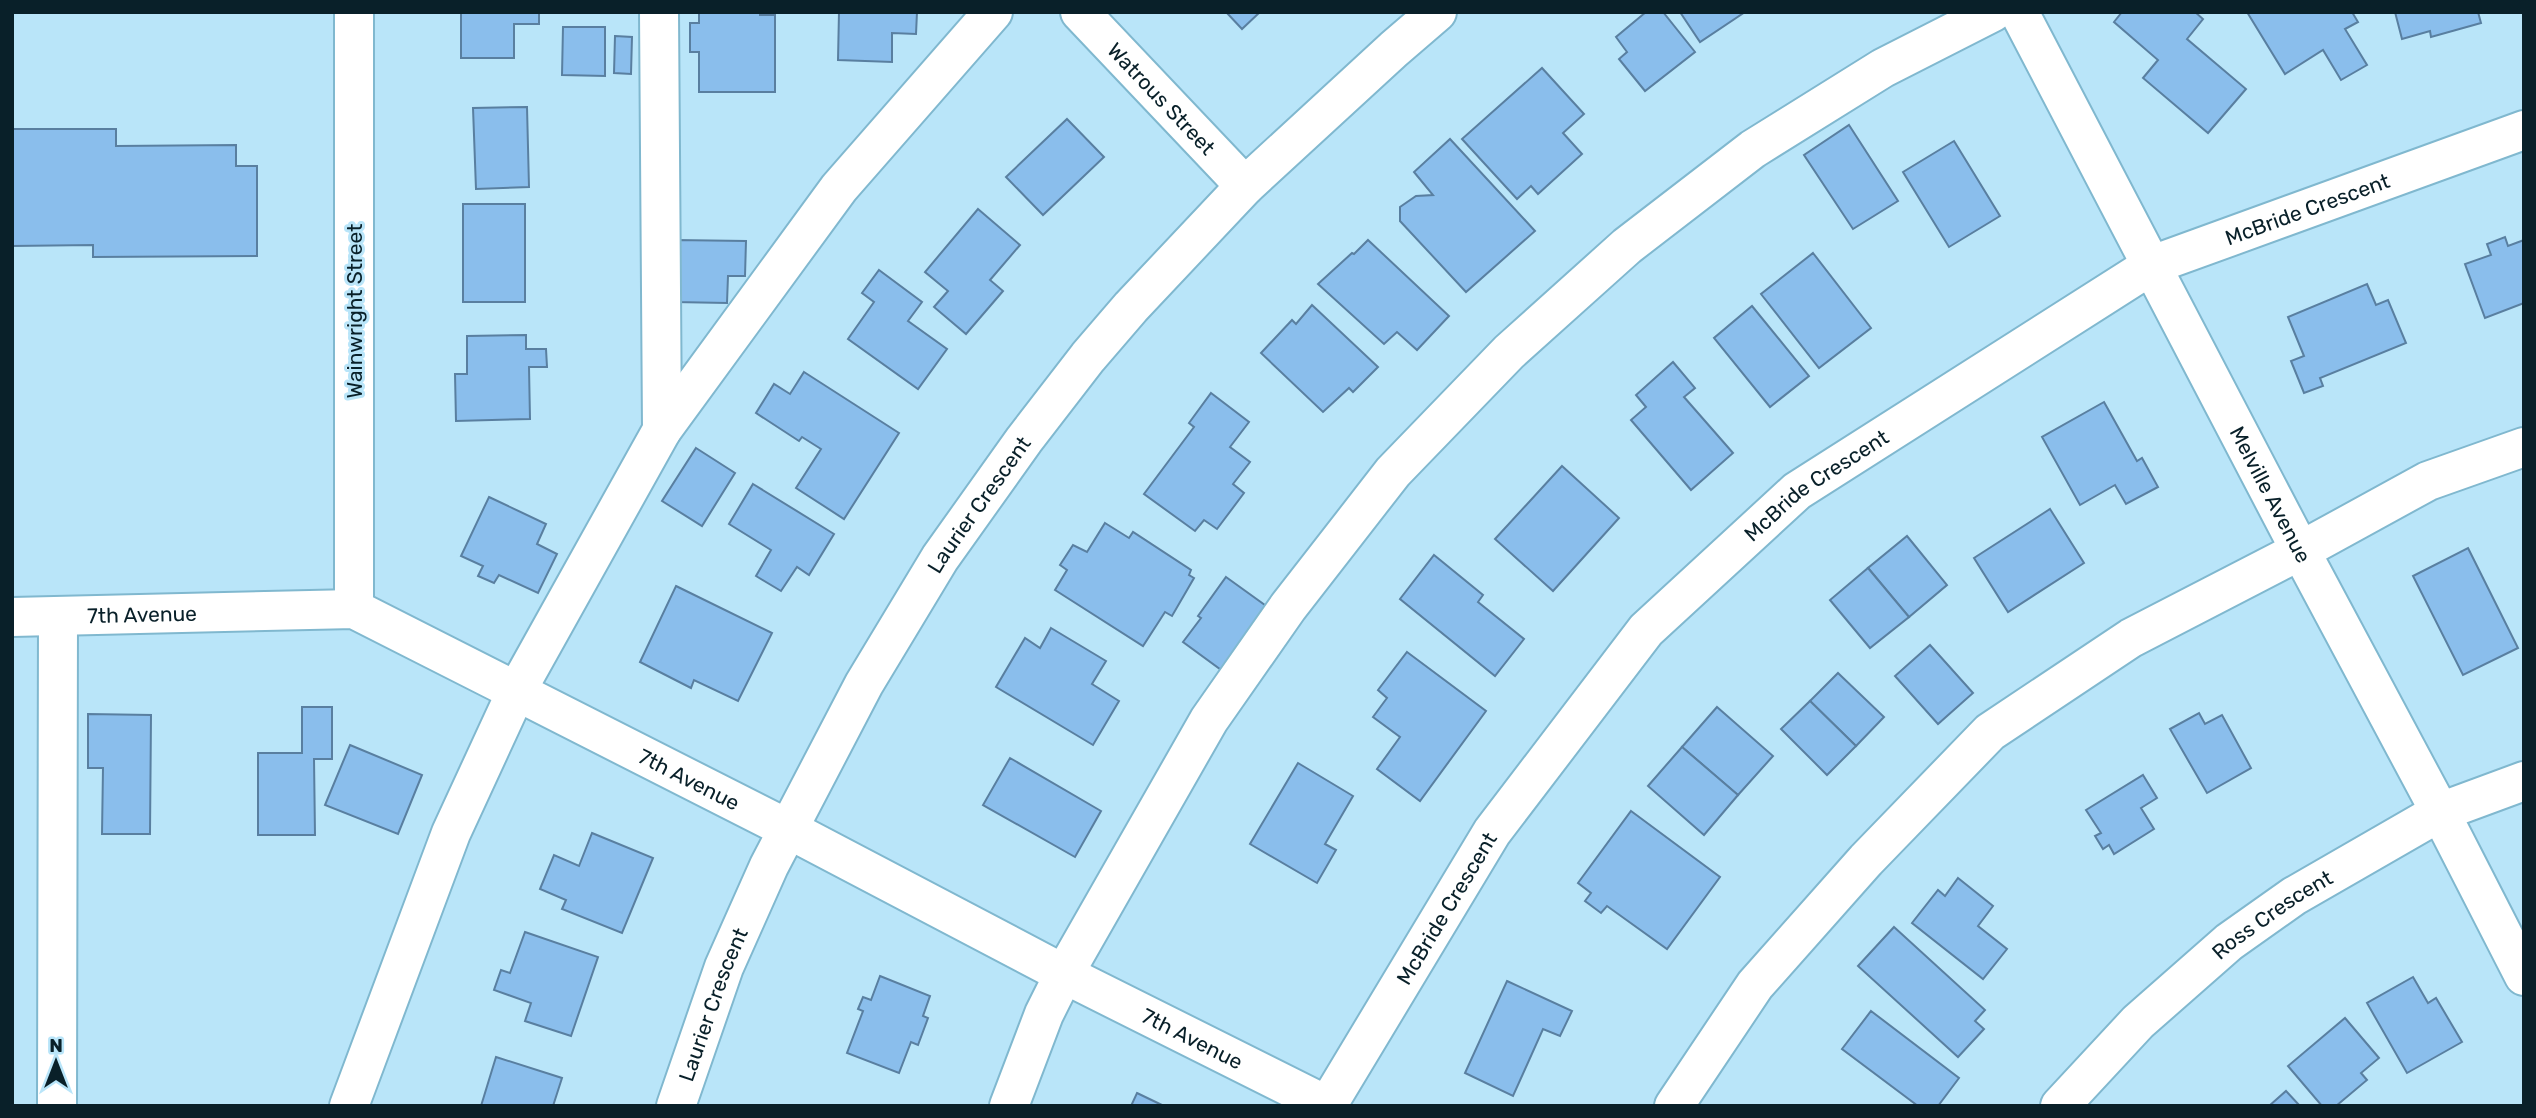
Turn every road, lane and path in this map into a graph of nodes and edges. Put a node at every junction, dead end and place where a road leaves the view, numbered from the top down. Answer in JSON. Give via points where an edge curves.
{"nodes":[{"id":1,"x":354,"y":12,"type":"edge"},
{"id":2,"x":659,"y":12,"type":"edge"},
{"id":3,"x":993,"y":12,"type":"edge"},
{"id":4,"x":1080,"y":12,"type":"edge"},
{"id":5,"x":1437,"y":12,"type":"edge"},
{"id":6,"x":1993,"y":12,"type":"edge"},
{"id":7,"x":2019,"y":12,"type":"edge"},
{"id":8,"x":2524,"y":130,"type":"edge"},
{"id":9,"x":1245,"y":186,"type":"junction"},
{"id":10,"x":2152,"y":265,"type":"junction"},
{"id":11,"x":662,"y":430,"type":"junction"},
{"id":12,"x":2524,"y":447,"type":"edge"},
{"id":13,"x":2300,"y":550,"type":"junction"},
{"id":14,"x":354,"y":610,"type":"junction"},
{"id":15,"x":12,"y":617,"type":"edge"},
{"id":16,"x":58,"y":617,"type":"junction"},
{"id":17,"x":517,"y":690,"type":"junction"},
{"id":18,"x":2524,"y":781,"type":"edge"},
{"id":19,"x":2440,"y":812,"type":"junction"},
{"id":20,"x":788,"y":829,"type":"junction"},
{"id":21,"x":1064,"y":974,"type":"junction"},
{"id":22,"x":2524,"y":976,"type":"edge"},
{"id":23,"x":1327,"y":1105,"type":"edge"},
{"id":24,"x":57,"y":1106,"type":"edge"},
{"id":25,"x":349,"y":1106,"type":"edge"},
{"id":26,"x":676,"y":1106,"type":"edge"},
{"id":27,"x":1009,"y":1106,"type":"edge"},
{"id":28,"x":1674,"y":1106,"type":"edge"},
{"id":29,"x":2060,"y":1106,"type":"edge"}],
"edges":[{"from":1,"to":14,"type":"street","name":"Wainwright Street"},
{"from":2,"to":11,"type":"street"},
{"from":3,"to":11,"type":"street","via":[[839,188]]},
{"from":4,"to":9,"type":"street","name":"Watrous Street"},
{"from":5,"to":9,"type":"street","name":"Laurier Crescent"},
{"from":6,"to":21,"type":"street","via":[[1883,68],[1753,149],[1627,246],[1509,352],[1393,472],[1288,607],[1209,720]]},
{"from":7,"to":10,"type":"street","name":"Melville Avenue"},
{"from":8,"to":10,"type":"street","name":"McBride Crescent"},
{"from":9,"to":20,"type":"street","name":"Laurier Crescent","via":[[1088,357],[940,558],[864,684]]},
{"from":10,"to":13,"type":"street","name":"Melville Avenue"},
{"from":10,"to":23,"type":"street","name":"McBride Crescent","via":[[1797,491],[1646,630],[1492,832]]},
{"from":11,"to":17,"type":"street"},
{"from":12,"to":13,"type":"street","via":[[2428,481]]},
{"from":13,"to":19,"type":"street","name":"Melville Avenue"},
{"from":13,"to":28,"type":"street","via":[[2131,638],[1990,732],[1866,860],[1755,985]]},
{"from":14,"to":16,"type":"street","name":"7th Avenue"},
{"from":14,"to":17,"type":"street","name":"7th Avenue"},
{"from":15,"to":16,"type":"street","name":"7th Avenue"},
{"from":16,"to":24,"type":"street"},
{"from":17,"to":20,"type":"street","name":"7th Avenue"},
{"from":17,"to":25,"type":"street","via":[[451,834]]},
{"from":18,"to":19,"type":"street","name":"Ross Crescent"},
{"from":19,"to":22,"type":"street","name":"Melville Avenue"},
{"from":19,"to":29,"type":"street","name":"Ross Crescent","via":[[2294,896],[2229,942],[2137,1022]]},
{"from":20,"to":21,"type":"street","name":"7th Avenue"},
{"from":20,"to":26,"type":"street","name":"Laurier Crescent","via":[[724,967]]},
{"from":21,"to":23,"type":"street","name":"7th Avenue"},
{"from":21,"to":27,"type":"street"}]}
